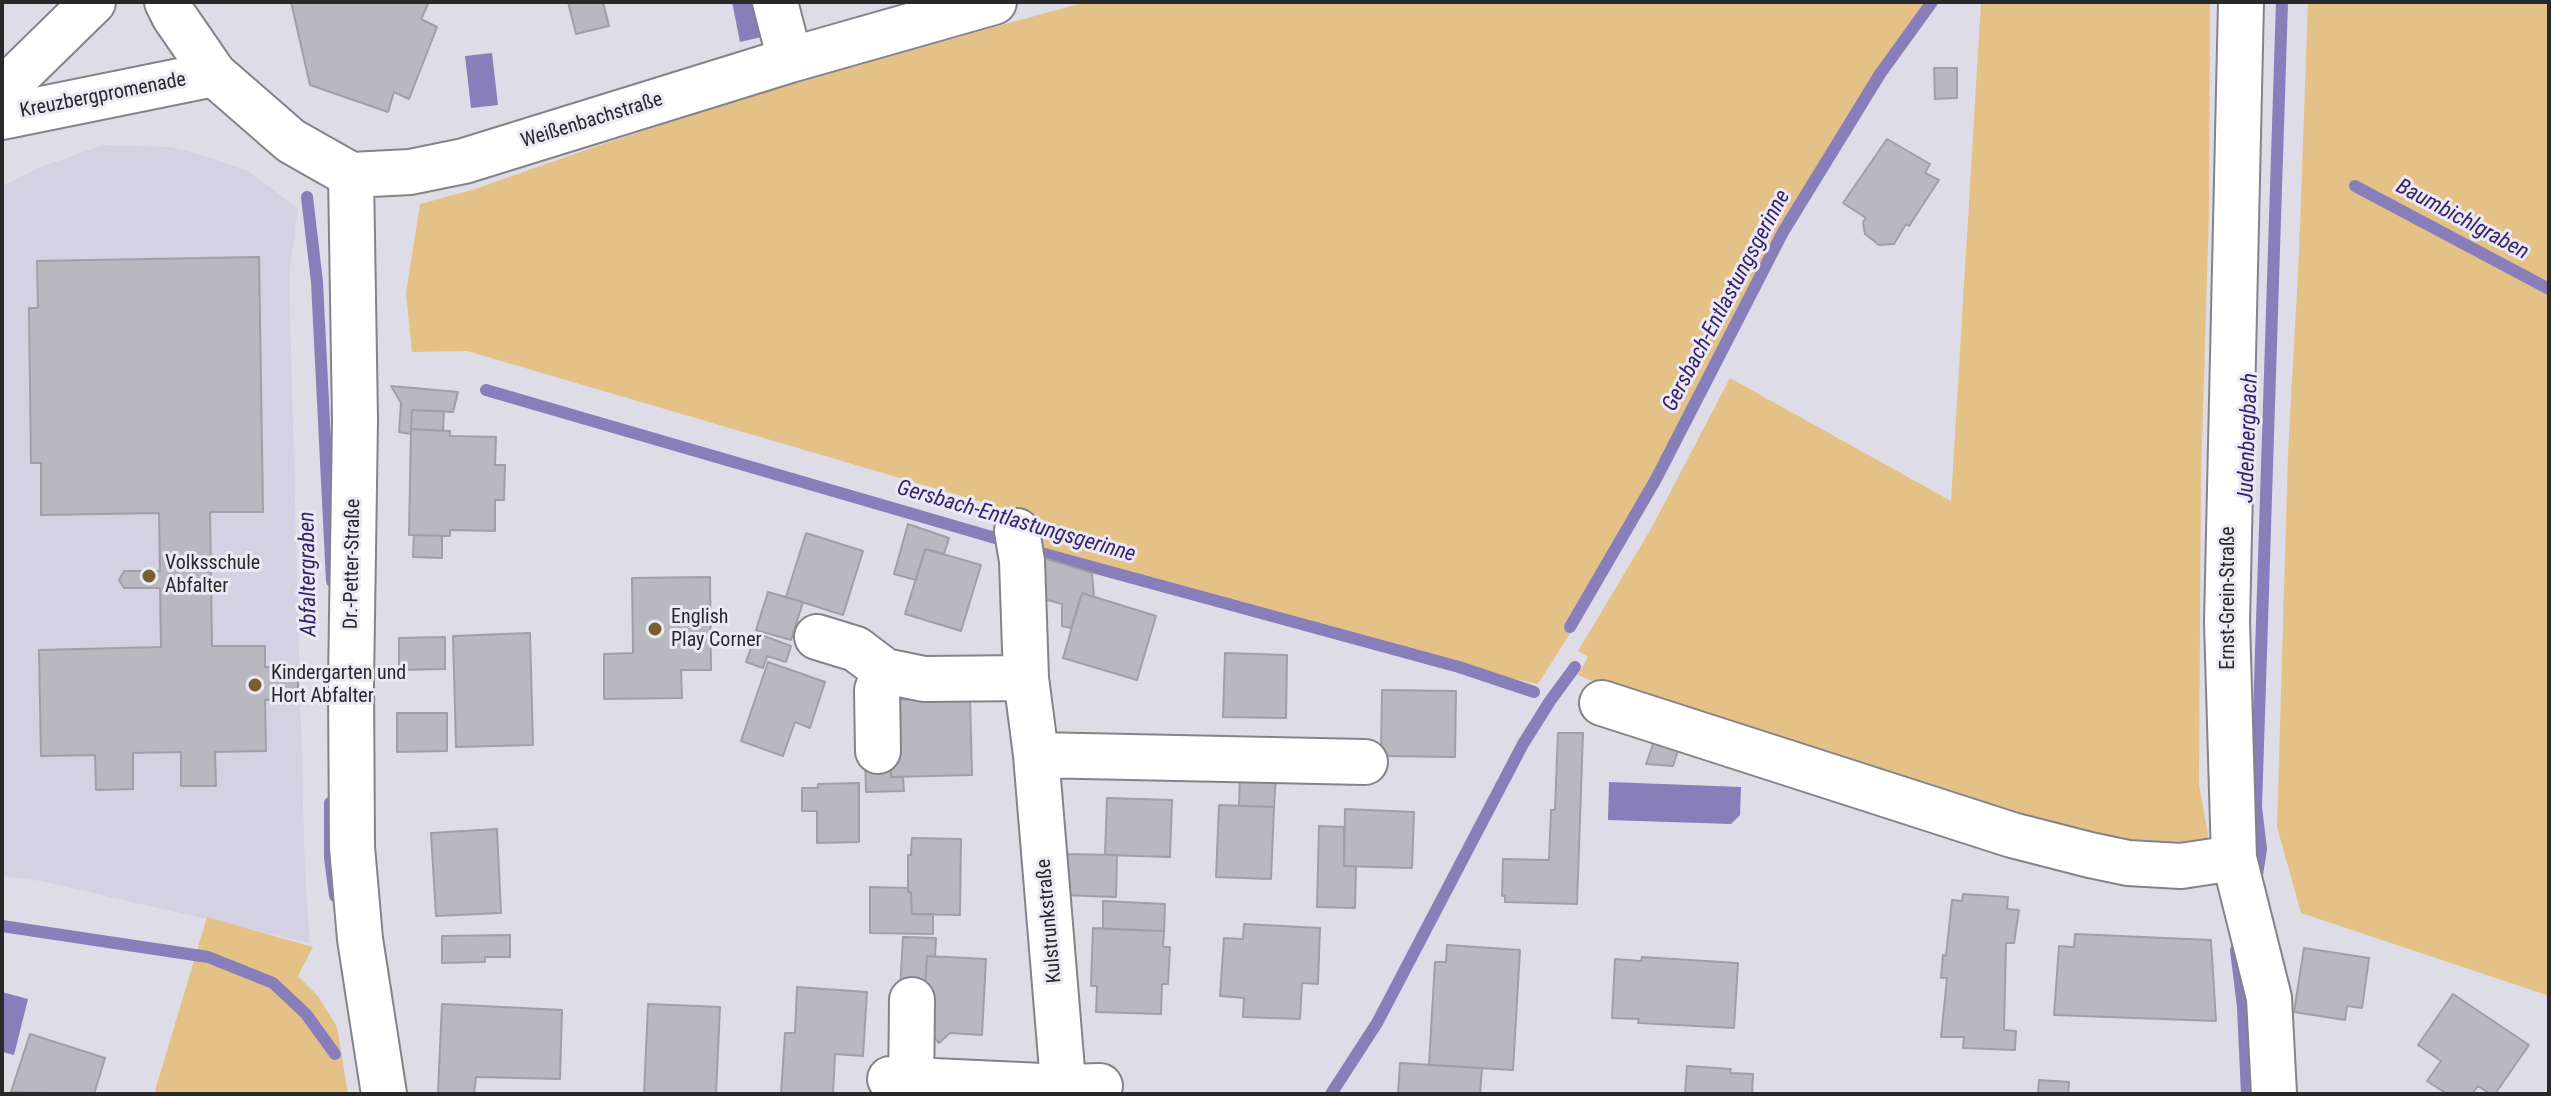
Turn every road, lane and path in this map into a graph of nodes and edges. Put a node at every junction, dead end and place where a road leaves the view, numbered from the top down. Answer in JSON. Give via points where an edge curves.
{"nodes":[{"id":1,"x":93,"y":2,"type":"edge"},
{"id":2,"x":167,"y":2,"type":"edge"},
{"id":3,"x":775,"y":2,"type":"edge"},
{"id":4,"x":994,"y":2,"type":"edge"},
{"id":5,"x":2241,"y":2,"type":"edge"},
{"id":6,"x":790,"y":60,"type":"junction"},
{"id":7,"x":214,"y":74,"type":"junction"},
{"id":8,"x":2,"y":91,"type":"edge"},
{"id":9,"x":2,"y":117,"type":"edge"},
{"id":10,"x":351,"y":175,"type":"junction"},
{"id":11,"x":1020,"y":545,"type":"dead end"},
{"id":12,"x":817,"y":637,"type":"dead end"},
{"id":13,"x":885,"y":671,"type":"junction"},
{"id":14,"x":1026,"y":678,"type":"junction"},
{"id":15,"x":1602,"y":703,"type":"dead end"},
{"id":16,"x":878,"y":751,"type":"dead end"},
{"id":17,"x":1036,"y":755,"type":"junction"},
{"id":18,"x":1365,"y":762,"type":"dead end"},
{"id":19,"x":2234,"y":858,"type":"junction"},
{"id":20,"x":912,"y":1000,"type":"dead end"},
{"id":21,"x":904,"y":1084,"type":"edge"},
{"id":22,"x":1076,"y":1089,"type":"edge"},
{"id":23,"x":384,"y":1094,"type":"edge"},
{"id":24,"x":2274,"y":1094,"type":"edge"}],
"edges":[{"from":1,"to":8,"type":"street","name":"Kreuzbergpromenade"},
{"from":2,"to":7,"type":"street","name":"Kreuzbergpromenade"},
{"from":3,"to":6,"type":"street"},
{"from":4,"to":6,"type":"street","name":"Weißenbachstraße"},
{"from":5,"to":19,"type":"street","name":"Ernst-Grein-Straße","via":[[2227,622]]},
{"from":6,"to":10,"type":"street","name":"Weißenbachstraße","via":[[464,161],[410,172]]},
{"from":7,"to":9,"type":"street","name":"Kreuzbergpromenade"},
{"from":7,"to":10,"type":"street","via":[[291,141]]},
{"from":10,"to":23,"type":"street","name":"Dr.-Petter-Straße","via":[[352,847]]},
{"from":11,"to":14,"type":"street","name":"Kulstrunkstraße"},
{"from":12,"to":13,"type":"street","via":[[856,649]]},
{"from":13,"to":14,"type":"street","via":[[924,679]]},
{"from":13,"to":16,"type":"street","via":[[877,690]]},
{"from":14,"to":17,"type":"street","name":"Kulstrunkstraße"},
{"from":15,"to":19,"type":"street","via":[[2012,835],[2090,855],[2181,866]]},
{"from":17,"to":18,"type":"street"},
{"from":17,"to":22,"type":"street","name":"Kulstrunkstraße"},
{"from":19,"to":24,"type":"street","name":"Ernst-Grein-Straße","via":[[2269,998]]},
{"from":20,"to":21,"type":"street","name":"Kulstrunkstraße"},
{"from":21,"to":22,"type":"street","name":"Kulstrunkstraße"}]}
